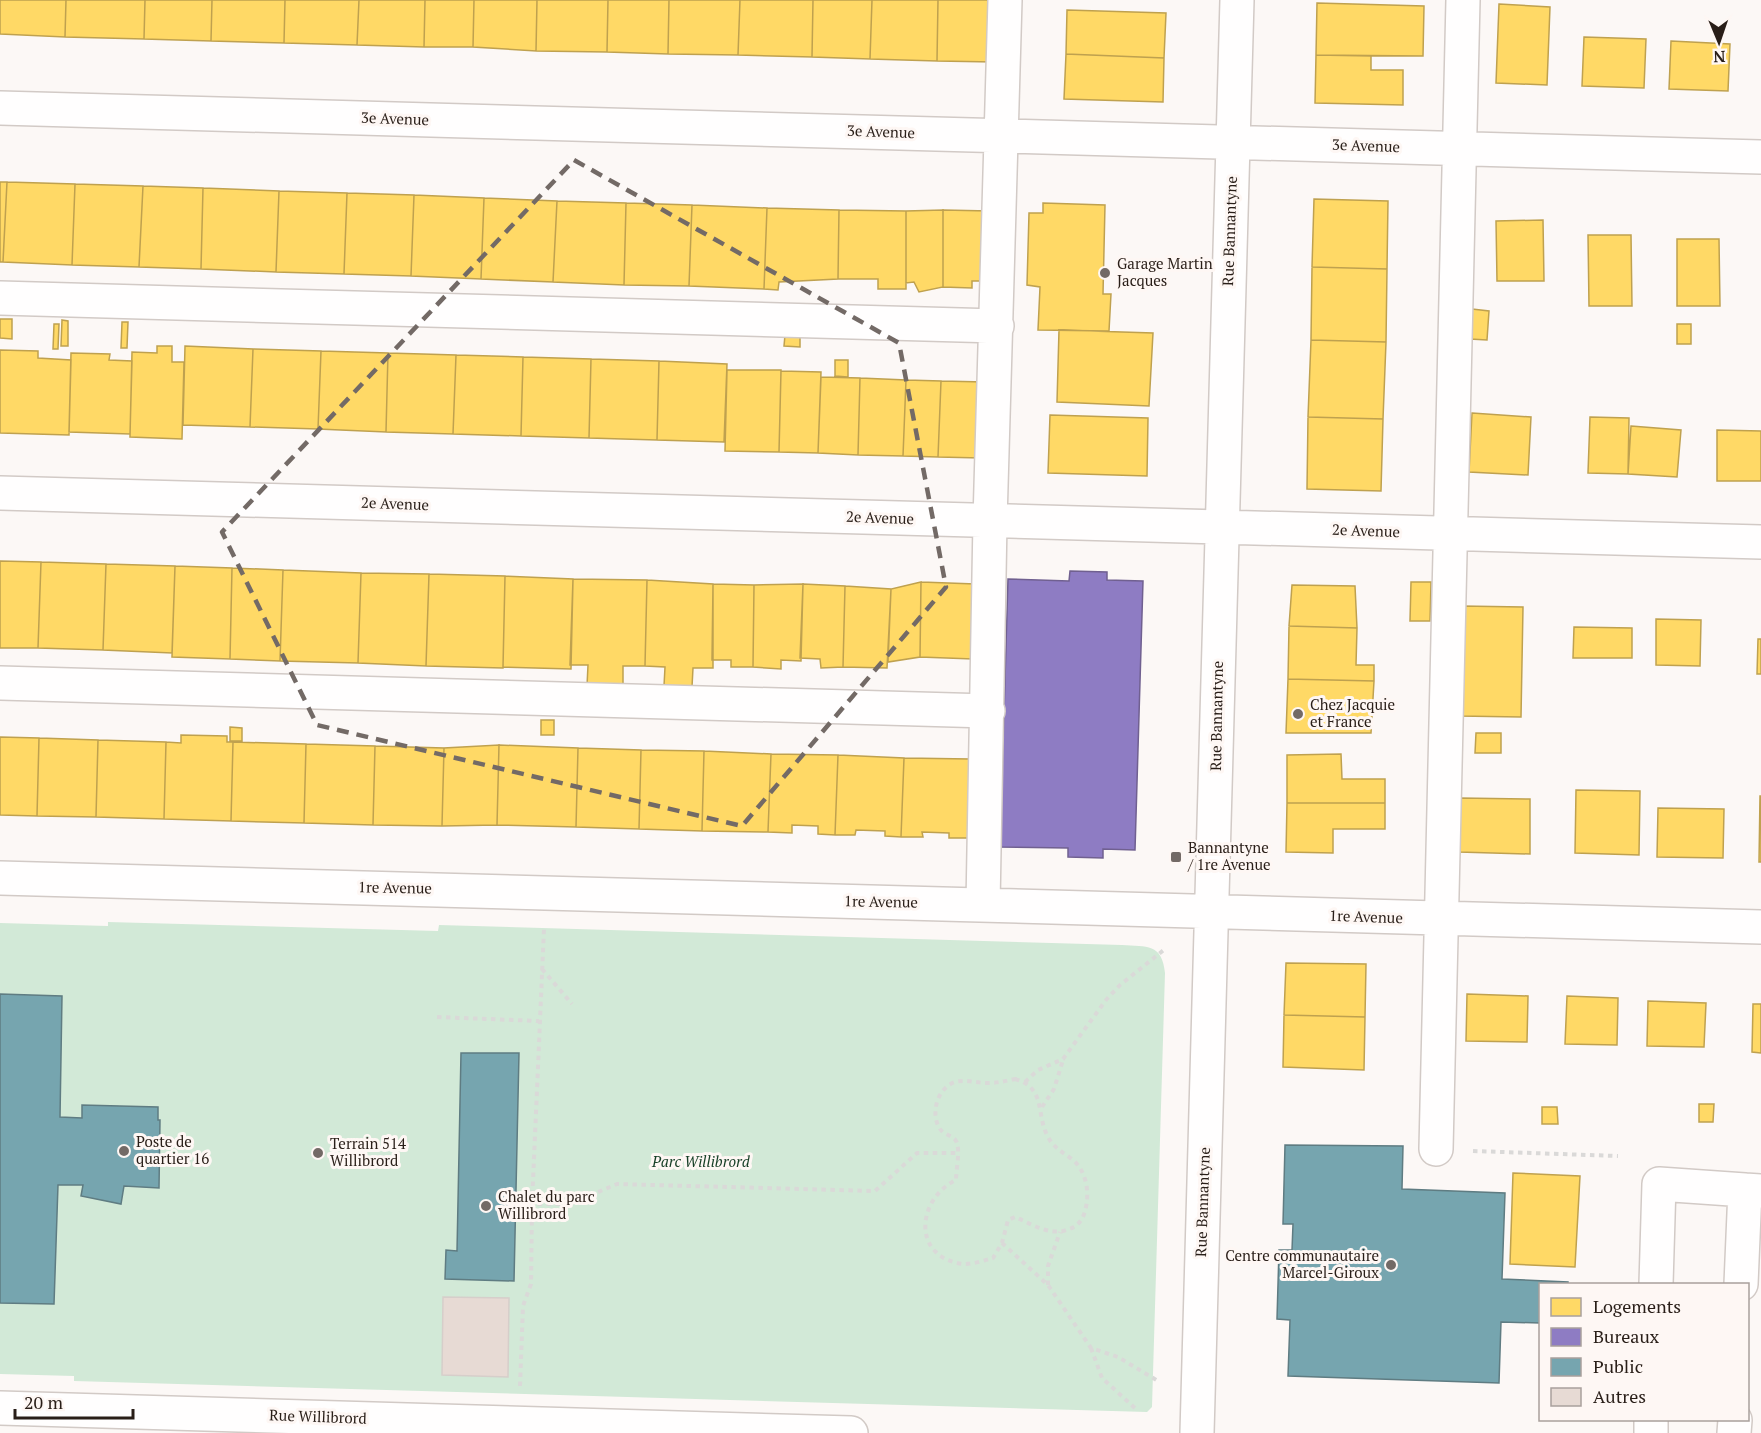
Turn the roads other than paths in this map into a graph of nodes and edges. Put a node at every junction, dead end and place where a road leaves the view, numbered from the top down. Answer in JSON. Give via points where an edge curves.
{"nodes":[{"id":1,"x":1005,"y":0,"type":"edge"},
{"id":2,"x":1237,"y":0,"type":"edge"},
{"id":3,"x":1463,"y":0,"type":"edge"},
{"id":4,"x":0,"y":108,"type":"edge"},
{"id":5,"x":1001,"y":136,"type":"junction"},
{"id":6,"x":1233,"y":142,"type":"junction"},
{"id":7,"x":1460,"y":150,"type":"junction"},
{"id":8,"x":1761,"y":157,"type":"edge"},
{"id":9,"x":0,"y":298,"type":"edge"},
{"id":10,"x":997,"y":326,"type":"junction"},
{"id":11,"x":0,"y":493,"type":"edge"},
{"id":12,"x":990,"y":521,"type":"junction"},
{"id":13,"x":1221,"y":527,"type":"junction"},
{"id":14,"x":1452,"y":534,"type":"junction"},
{"id":15,"x":1761,"y":542,"type":"edge"},
{"id":16,"x":0,"y":683,"type":"edge"},
{"id":17,"x":988,"y":711,"type":"junction"},
{"id":18,"x":0,"y":878,"type":"edge"},
{"id":19,"x":983,"y":904,"type":"junction"},
{"id":20,"x":1211,"y":912,"type":"junction"},
{"id":21,"x":1441,"y":920,"type":"junction"},
{"id":22,"x":1761,"y":927,"type":"edge"},
{"id":23,"x":1436,"y":1149,"type":"road end"},
{"id":24,"x":1753,"y":1190,"type":"edge"},
{"id":25,"x":1748,"y":1269,"type":"edge"},
{"id":26,"x":1656,"y":1283,"type":"edge"},
{"id":27,"x":0,"y":1408,"type":"edge"},
{"id":28,"x":851,"y":1433,"type":"edge"},
{"id":29,"x":1197,"y":1433,"type":"edge"}],
"edges":[{"from":1,"to":5,"type":"street"},
{"from":2,"to":6,"type":"street","name":"Rue Bannantyne"},
{"from":3,"to":7,"type":"street"},
{"from":4,"to":5,"type":"street","name":"3e Avenue"},
{"from":5,"to":6,"type":"street","name":"3e Avenue"},
{"from":5,"to":10,"type":"street"},
{"from":6,"to":7,"type":"street","name":"3e Avenue"},
{"from":6,"to":13,"type":"street","name":"Rue Bannantyne"},
{"from":7,"to":8,"type":"street","name":"3e Avenue"},
{"from":7,"to":14,"type":"street"},
{"from":9,"to":10,"type":"street"},
{"from":10,"to":12,"type":"street"},
{"from":11,"to":12,"type":"street","name":"2e Avenue"},
{"from":12,"to":13,"type":"street","name":"2e Avenue"},
{"from":12,"to":17,"type":"street"},
{"from":13,"to":14,"type":"street","name":"2e Avenue"},
{"from":13,"to":20,"type":"street","name":"Rue Bannantyne"},
{"from":14,"to":15,"type":"street","name":"2e Avenue"},
{"from":14,"to":21,"type":"street"},
{"from":16,"to":17,"type":"street"},
{"from":17,"to":19,"type":"street"},
{"from":18,"to":19,"type":"street","name":"1re Avenue"},
{"from":19,"to":20,"type":"street","name":"1re Avenue"},
{"from":20,"to":21,"type":"street","name":"1re Avenue"},
{"from":20,"to":29,"type":"street","name":"Rue Bannantyne"},
{"from":21,"to":22,"type":"street","name":"1re Avenue"},
{"from":21,"to":23,"type":"street"},
{"from":24,"to":25,"type":"street"},
{"from":24,"to":26,"type":"street","via":[[1659,1184]]},
{"from":27,"to":28,"type":"street","name":"Rue Willibrord"}]}
